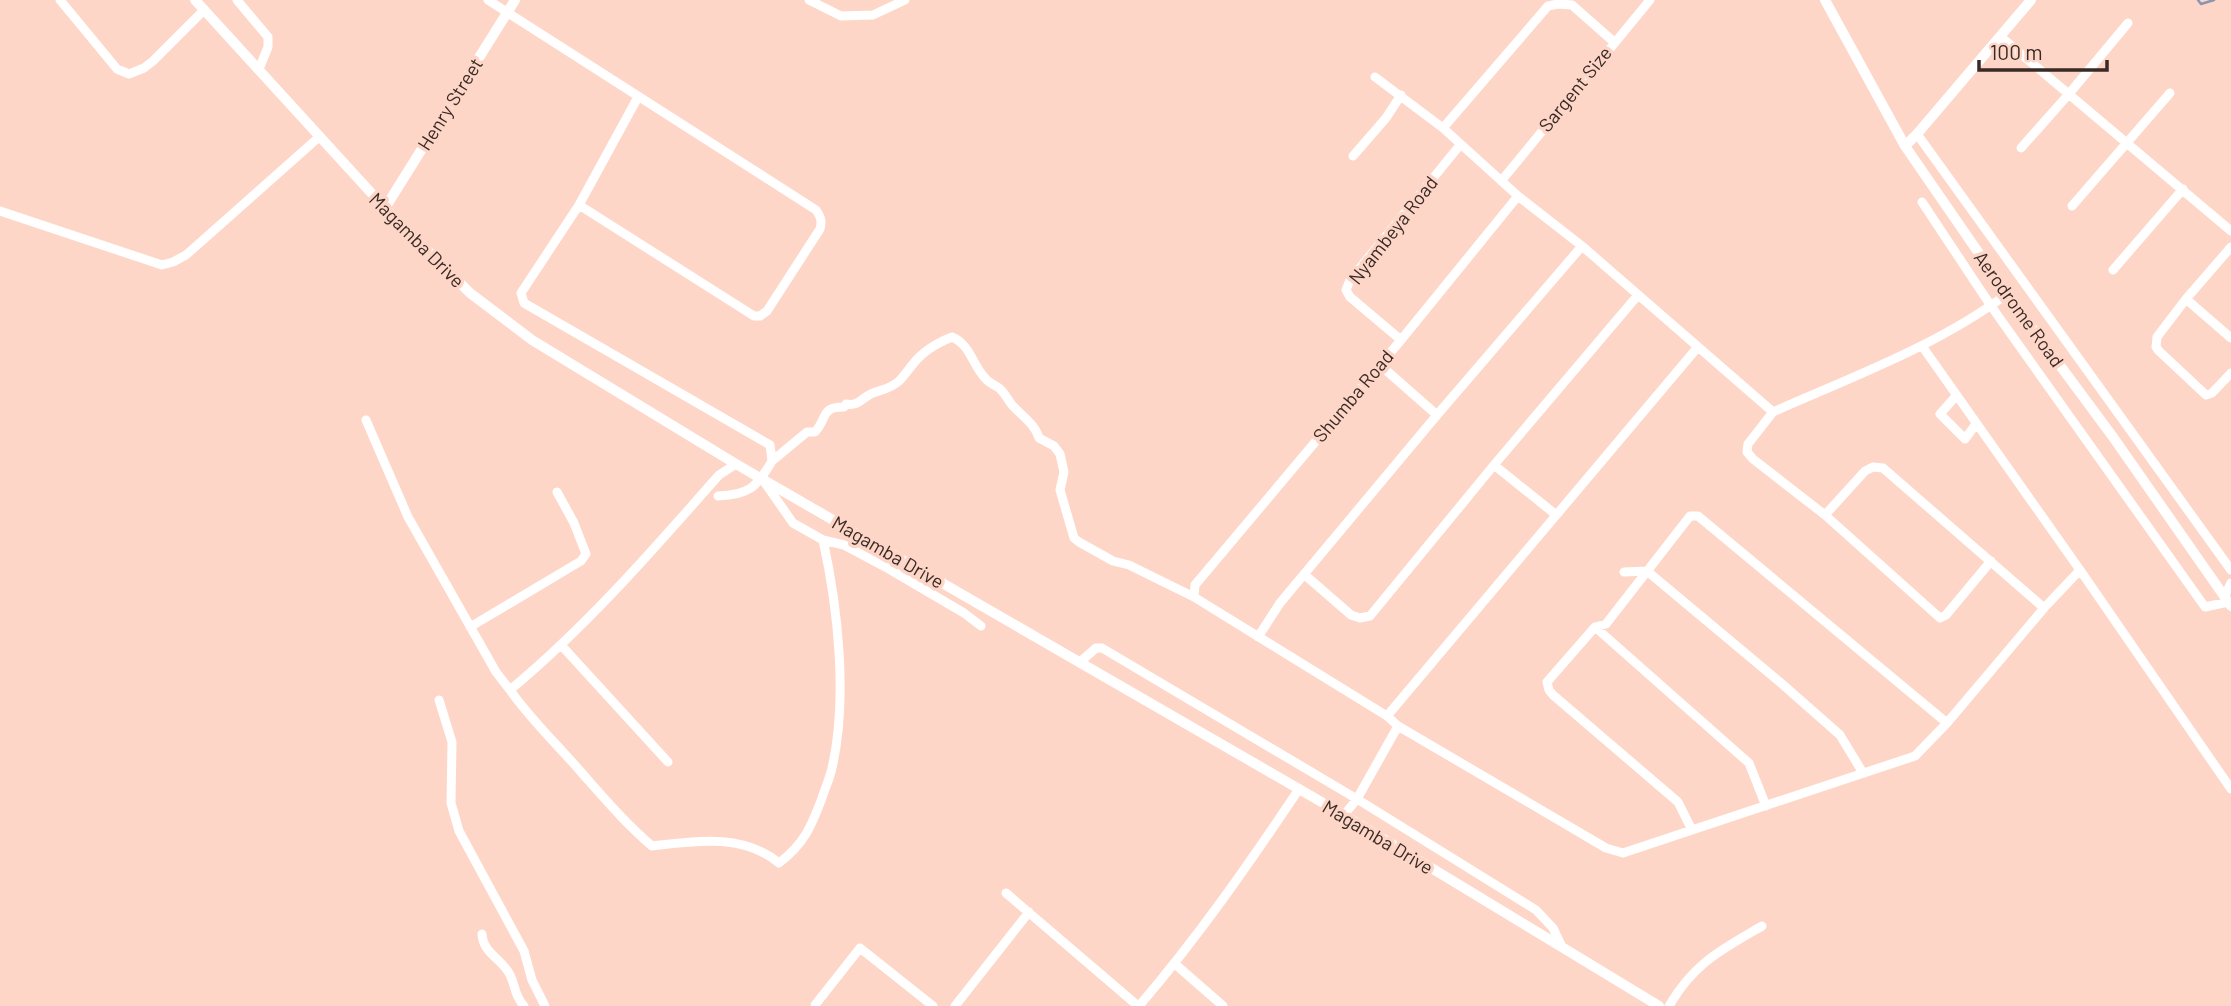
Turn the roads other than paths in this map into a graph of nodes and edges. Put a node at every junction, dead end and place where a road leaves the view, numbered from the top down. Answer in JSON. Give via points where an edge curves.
{"nodes":[{"id":1,"x":60,"y":0,"type":"edge"},
{"id":2,"x":195,"y":0,"type":"edge"},
{"id":3,"x":237,"y":0,"type":"edge"},
{"id":4,"x":488,"y":0,"type":"edge"},
{"id":5,"x":515,"y":0,"type":"edge"},
{"id":6,"x":809,"y":0,"type":"edge"},
{"id":7,"x":905,"y":0,"type":"edge"},
{"id":8,"x":1650,"y":0,"type":"edge"},
{"id":9,"x":1825,"y":0,"type":"edge"},
{"id":10,"x":2031,"y":0,"type":"edge"},
{"id":11,"x":204,"y":10,"type":"junction"},
{"id":12,"x":507,"y":12,"type":"junction"},
{"id":13,"x":2128,"y":23,"type":"dead end"},
{"id":14,"x":2001,"y":37,"type":"junction"},
{"id":15,"x":1614,"y":42,"type":"junction"},
{"id":16,"x":259,"y":69,"type":"junction"},
{"id":17,"x":1375,"y":77,"type":"dead end"},
{"id":18,"x":2170,"y":93,"type":"dead end"},
{"id":19,"x":1401,"y":95,"type":"junction"},
{"id":20,"x":2068,"y":95,"type":"junction"},
{"id":21,"x":638,"y":97,"type":"junction"},
{"id":22,"x":1443,"y":128,"type":"junction"},
{"id":23,"x":1917,"y":134,"type":"junction"},
{"id":24,"x":319,"y":137,"type":"junction"},
{"id":25,"x":2127,"y":141,"type":"junction"},
{"id":26,"x":1460,"y":145,"type":"junction"},
{"id":27,"x":1905,"y":146,"type":"junction"},
{"id":28,"x":2021,"y":148,"type":"dead end"},
{"id":29,"x":1353,"y":156,"type":"dead end"},
{"id":30,"x":1502,"y":180,"type":"junction"},
{"id":31,"x":2183,"y":189,"type":"junction"},
{"id":32,"x":1518,"y":196,"type":"junction"},
{"id":33,"x":1922,"y":202,"type":"dead end"},
{"id":34,"x":579,"y":205,"type":"junction"},
{"id":35,"x":2072,"y":206,"type":"dead end"},
{"id":36,"x":385,"y":208,"type":"junction"},
{"id":37,"x":0,"y":211,"type":"edge"},
{"id":38,"x":2231,"y":231,"type":"edge"},
{"id":39,"x":1582,"y":246,"type":"junction"},
{"id":40,"x":2231,"y":247,"type":"edge"},
{"id":41,"x":2113,"y":270,"type":"dead end"},
{"id":42,"x":2007,"y":294,"type":"junction"},
{"id":43,"x":1638,"y":295,"type":"junction"},
{"id":44,"x":2186,"y":299,"type":"junction"},
{"id":45,"x":1991,"y":306,"type":"junction"},
{"id":46,"x":2231,"y":338,"type":"edge"},
{"id":47,"x":1401,"y":340,"type":"junction"},
{"id":48,"x":1922,"y":346,"type":"junction"},
{"id":49,"x":1697,"y":348,"type":"junction"},
{"id":50,"x":1379,"y":364,"type":"junction"},
{"id":51,"x":2231,"y":373,"type":"edge"},
{"id":52,"x":1956,"y":396,"type":"junction"},
{"id":53,"x":1773,"y":412,"type":"junction"},
{"id":54,"x":1437,"y":415,"type":"junction"},
{"id":55,"x":366,"y":420,"type":"dead end"},
{"id":56,"x":1976,"y":424,"type":"junction"},
{"id":57,"x":772,"y":461,"type":"junction"},
{"id":58,"x":736,"y":464,"type":"junction"},
{"id":59,"x":1494,"y":464,"type":"junction"},
{"id":60,"x":762,"y":479,"type":"junction"},
{"id":61,"x":557,"y":492,"type":"dead end"},
{"id":62,"x":718,"y":496,"type":"dead end"},
{"id":63,"x":1555,"y":514,"type":"junction"},
{"id":64,"x":1825,"y":515,"type":"junction"},
{"id":65,"x":823,"y":540,"type":"junction"},
{"id":66,"x":1992,"y":561,"type":"junction"},
{"id":67,"x":2080,"y":570,"type":"junction"},
{"id":68,"x":2231,"y":570,"type":"edge"},
{"id":69,"x":1647,"y":571,"type":"junction"},
{"id":70,"x":1624,"y":572,"type":"dead end"},
{"id":71,"x":1305,"y":575,"type":"junction"},
{"id":72,"x":2231,"y":583,"type":"edge"},
{"id":73,"x":1194,"y":597,"type":"junction"},
{"id":74,"x":2228,"y":602,"type":"edge"},
{"id":75,"x":2044,"y":608,"type":"junction"},
{"id":76,"x":981,"y":626,"type":"dead end"},
{"id":77,"x":470,"y":627,"type":"junction"},
{"id":78,"x":1595,"y":627,"type":"junction"},
{"id":79,"x":1258,"y":637,"type":"junction"},
{"id":80,"x":561,"y":645,"type":"junction"},
{"id":81,"x":1080,"y":662,"type":"junction"},
{"id":82,"x":510,"y":690,"type":"junction"},
{"id":83,"x":439,"y":700,"type":"dead end"},
{"id":84,"x":1387,"y":716,"type":"junction"},
{"id":85,"x":1947,"y":723,"type":"junction"},
{"id":86,"x":1398,"y":726,"type":"junction"},
{"id":87,"x":668,"y":762,"type":"dead end"},
{"id":88,"x":1863,"y":773,"type":"junction"},
{"id":89,"x":1299,"y":789,"type":"junction"},
{"id":90,"x":2231,"y":789,"type":"edge"},
{"id":91,"x":1357,"y":799,"type":"junction"},
{"id":92,"x":1766,"y":806,"type":"junction"},
{"id":93,"x":1344,"y":815,"type":"junction"},
{"id":94,"x":1692,"y":830,"type":"junction"},
{"id":95,"x":1006,"y":893,"type":"dead end"},
{"id":96,"x":1029,"y":912,"type":"junction"},
{"id":97,"x":1762,"y":926,"type":"dead end"},
{"id":98,"x":482,"y":934,"type":"dead end"},
{"id":99,"x":1562,"y":947,"type":"junction"},
{"id":100,"x":1175,"y":964,"type":"junction"},
{"id":101,"x":815,"y":1005,"type":"edge"},
{"id":102,"x":524,"y":1006,"type":"edge"},
{"id":103,"x":545,"y":1006,"type":"edge"},
{"id":104,"x":933,"y":1006,"type":"edge"},
{"id":105,"x":955,"y":1006,"type":"edge"},
{"id":106,"x":1139,"y":1006,"type":"edge"},
{"id":107,"x":1223,"y":1006,"type":"edge"},
{"id":108,"x":1659,"y":1006,"type":"edge"},
{"id":109,"x":1669,"y":1006,"type":"edge"}],
"edges":[{"from":1,"to":11,"type":"street","via":[[117,69],[129,74],[153,61]]},
{"from":2,"to":11,"type":"street","name":"Magamba Drive"},
{"from":3,"to":16,"type":"street","via":[[268,37]]},
{"from":4,"to":12,"type":"street"},
{"from":5,"to":12,"type":"street","name":"Henry Street"},
{"from":6,"to":7,"type":"street","via":[[841,16],[873,15]]},
{"from":8,"to":15,"type":"street","name":"Sargent Size"},
{"from":9,"to":27,"type":"street","name":"Aerodrome Road"},
{"from":10,"to":14,"type":"street"},
{"from":11,"to":16,"type":"street","name":"Magamba Drive"},
{"from":12,"to":21,"type":"street"},
{"from":12,"to":36,"type":"street","name":"Henry Street"},
{"from":13,"to":20,"type":"street"},
{"from":14,"to":20,"type":"street"},
{"from":14,"to":23,"type":"street"},
{"from":15,"to":22,"type":"street","via":[[1572,5],[1548,6]]},
{"from":15,"to":30,"type":"street","name":"Sargent Size"},
{"from":16,"to":24,"type":"street","name":"Magamba Drive"},
{"from":17,"to":19,"type":"street"},
{"from":18,"to":25,"type":"street"},
{"from":19,"to":22,"type":"street"},
{"from":19,"to":29,"type":"street"},
{"from":20,"to":25,"type":"street"},
{"from":20,"to":28,"type":"street"},
{"from":21,"to":34,"type":"street"},
{"from":21,"to":34,"type":"street","via":[[816,210],[820,229],[767,311],[754,316]]},
{"from":22,"to":26,"type":"street"},
{"from":23,"to":27,"type":"street"},
{"from":23,"to":68,"type":"street"},
{"from":24,"to":36,"type":"street","name":"Magamba Drive"},
{"from":24,"to":37,"type":"street","via":[[186,255],[162,265]]},
{"from":25,"to":31,"type":"street"},
{"from":25,"to":35,"type":"street"},
{"from":26,"to":30,"type":"street"},
{"from":26,"to":47,"type":"street","name":"Nyambeya Road","via":[[1346,290]]},
{"from":27,"to":42,"type":"street","name":"Aerodrome Road"},
{"from":30,"to":32,"type":"street"},
{"from":31,"to":38,"type":"street"},
{"from":31,"to":41,"type":"street"},
{"from":32,"to":39,"type":"street"},
{"from":32,"to":47,"type":"street","name":"Shumba Road"},
{"from":33,"to":45,"type":"street"},
{"from":34,"to":57,"type":"street","via":[[521,293],[524,303],[770,445]]},
{"from":36,"to":58,"type":"street","name":"Magamba Drive","via":[[470,293],[532,340]]},
{"from":39,"to":43,"type":"street"},
{"from":39,"to":54,"type":"street"},
{"from":40,"to":44,"type":"street"},
{"from":42,"to":45,"type":"street"},
{"from":42,"to":74,"type":"street","name":"Aerodrome Road"},
{"from":43,"to":49,"type":"street"},
{"from":43,"to":59,"type":"street"},
{"from":44,"to":46,"type":"street"},
{"from":44,"to":51,"type":"street","via":[[2157,337],[2156,347],[2206,395]]},
{"from":45,"to":48,"type":"street"},
{"from":45,"to":74,"type":"street","via":[[2205,607]]},
{"from":47,"to":50,"type":"street","name":"Shumba Road"},
{"from":48,"to":52,"type":"street"},
{"from":48,"to":53,"type":"street"},
{"from":49,"to":53,"type":"street"},
{"from":49,"to":63,"type":"street"},
{"from":50,"to":54,"type":"street"},
{"from":50,"to":73,"type":"street","name":"Shumba Road","via":[[1195,585]]},
{"from":52,"to":56,"type":"street"},
{"from":52,"to":56,"type":"street","via":[[1940,414],[1965,439]]},
{"from":53,"to":64,"type":"street","via":[[1748,444],[1747,452]]},
{"from":54,"to":71,"type":"street"},
{"from":55,"to":77,"type":"street","via":[[408,517]]},
{"from":56,"to":67,"type":"street"},
{"from":57,"to":60,"type":"street"},
{"from":57,"to":73,"type":"street","via":[[807,432],[815,432],[832,407],[853,406],[889,388],[937,342],[952,337],[967,346],[985,378],[1009,398],[1039,438],[1060,454],[1064,472],[1060,490],[1074,538],[1094,552]]},
{"from":58,"to":60,"type":"street","name":"Magamba Drive"},
{"from":58,"to":80,"type":"street","via":[[719,475],[634,572]]},
{"from":59,"to":63,"type":"street"},
{"from":59,"to":71,"type":"street","via":[[1370,616],[1351,615]]},
{"from":60,"to":62,"type":"street","via":[[744,493]]},
{"from":60,"to":65,"type":"street","via":[[793,523]]},
{"from":60,"to":81,"type":"street","name":"Magamba Drive"},
{"from":61,"to":77,"type":"street","via":[[586,554]]},
{"from":63,"to":84,"type":"street"},
{"from":64,"to":66,"type":"street","via":[[1865,471],[1883,468]]},
{"from":64,"to":66,"type":"street","via":[[1940,618]]},
{"from":65,"to":76,"type":"street","via":[[844,545],[879,564]]},
{"from":65,"to":82,"type":"street","via":[[833,594],[839,722],[832,769],[810,831],[779,863],[742,844],[704,840],[652,846],[621,818]]},
{"from":66,"to":75,"type":"street"},
{"from":67,"to":75,"type":"street"},
{"from":67,"to":90,"type":"street"},
{"from":69,"to":70,"type":"street"},
{"from":69,"to":78,"type":"street","via":[[1606,624]]},
{"from":69,"to":85,"type":"street","via":[[1685,520],[1698,516]]},
{"from":69,"to":88,"type":"street","via":[[1840,735]]},
{"from":71,"to":79,"type":"street"},
{"from":72,"to":74,"type":"street"},
{"from":73,"to":79,"type":"street"},
{"from":75,"to":85,"type":"street"},
{"from":77,"to":82,"type":"street"},
{"from":78,"to":92,"type":"street","via":[[1749,763]]},
{"from":78,"to":94,"type":"street","via":[[1547,682],[1549,690],[1678,802]]},
{"from":79,"to":84,"type":"street"},
{"from":80,"to":82,"type":"street"},
{"from":80,"to":87,"type":"street"},
{"from":81,"to":89,"type":"street","name":"Magamba Drive"},
{"from":81,"to":91,"type":"street","via":[[1102,648]]},
{"from":83,"to":103,"type":"street","via":[[452,742],[451,803],[458,831],[524,951],[531,980]]},
{"from":84,"to":86,"type":"street"},
{"from":85,"to":88,"type":"street","via":[[1915,756]]},
{"from":86,"to":91,"type":"street"},
{"from":86,"to":94,"type":"street","via":[[1606,848],[1623,853]]},
{"from":88,"to":92,"type":"street"},
{"from":89,"to":93,"type":"street","name":"Magamba Drive"},
{"from":89,"to":100,"type":"street"},
{"from":91,"to":93,"type":"street"},
{"from":91,"to":99,"type":"street","via":[[1536,910],[1553,928]]},
{"from":92,"to":94,"type":"street"},
{"from":93,"to":99,"type":"street","name":"Magamba Drive"},
{"from":95,"to":96,"type":"street"},
{"from":96,"to":105,"type":"street"},
{"from":96,"to":106,"type":"street"},
{"from":97,"to":109,"type":"street","via":[[1712,955],[1682,984]]},
{"from":98,"to":102,"type":"street","via":[[487,950],[510,973],[516,998]]},
{"from":99,"to":108,"type":"street","name":"Magamba Drive"},
{"from":100,"to":106,"type":"street"},
{"from":100,"to":107,"type":"street"},
{"from":101,"to":104,"type":"street","via":[[860,948]]}]}
